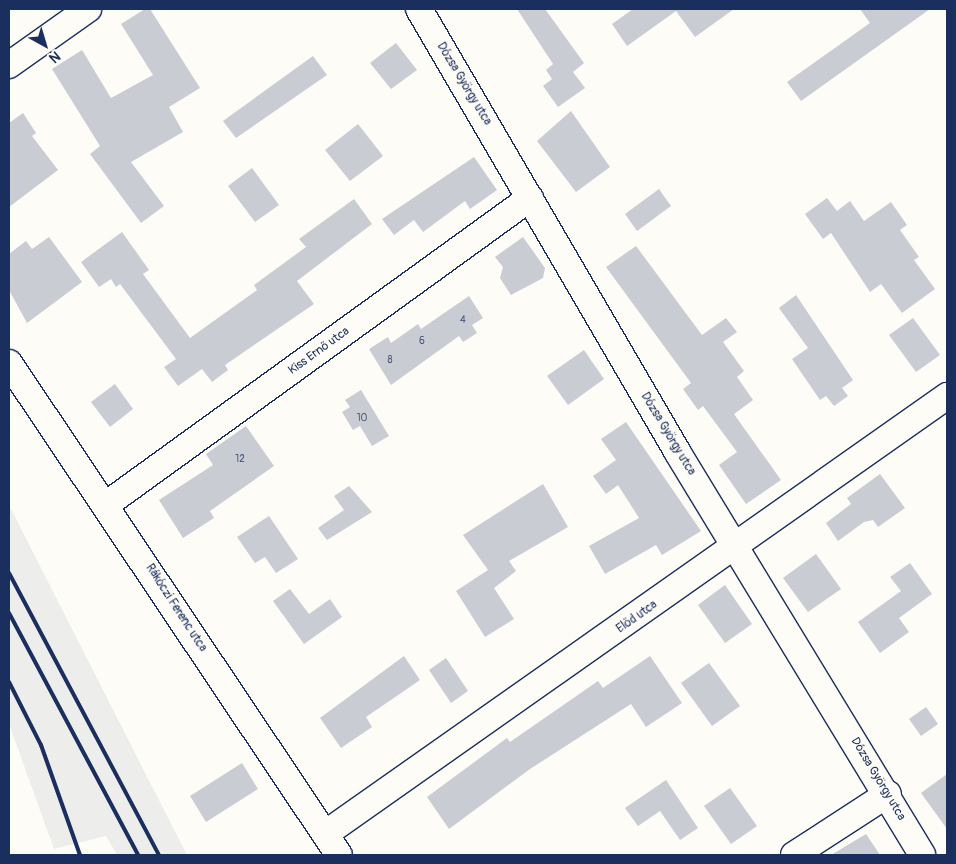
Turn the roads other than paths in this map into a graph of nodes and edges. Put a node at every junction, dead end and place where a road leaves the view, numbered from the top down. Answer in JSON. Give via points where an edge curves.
{"nodes":[{"id":1,"x":88,"y":9,"type":"edge"},
{"id":2,"x":419,"y":9,"type":"edge"},
{"id":3,"x":9,"y":65,"type":"edge"},
{"id":4,"x":530,"y":198,"type":"junction"},
{"id":5,"x":9,"y":362,"type":"edge"},
{"id":6,"x":947,"y":396,"type":"edge"},
{"id":7,"x":107,"y":504,"type":"junction"},
{"id":8,"x":737,"y":547,"type":"junction"},
{"id":9,"x":888,"y":794,"type":"junction"},
{"id":10,"x":324,"y":834,"type":"junction"},
{"id":11,"x":339,"y":855,"type":"edge"},
{"id":12,"x":794,"y":855,"type":"edge"},
{"id":13,"x":922,"y":855,"type":"edge"}],
"edges":[{"from":1,"to":3,"type":"street"},
{"from":2,"to":4,"type":"street","name":"Dózsa György utca"},
{"from":4,"to":7,"type":"street","name":"Kiss Ernő utca"},
{"from":4,"to":8,"type":"street","name":"Dózsa György utca"},
{"from":5,"to":7,"type":"street","name":"Rákóczi Ferenc utca"},
{"from":6,"to":8,"type":"street","name":"Előd utca"},
{"from":7,"to":10,"type":"street","name":"Rákóczi Ferenc utca"},
{"from":8,"to":9,"type":"street","name":"Dózsa György utca"},
{"from":8,"to":10,"type":"street","name":"Előd utca"},
{"from":9,"to":12,"type":"street"},
{"from":9,"to":13,"type":"street","name":"Dózsa György utca"},
{"from":10,"to":11,"type":"street","name":"Rákóczi Ferenc utca"}]}
